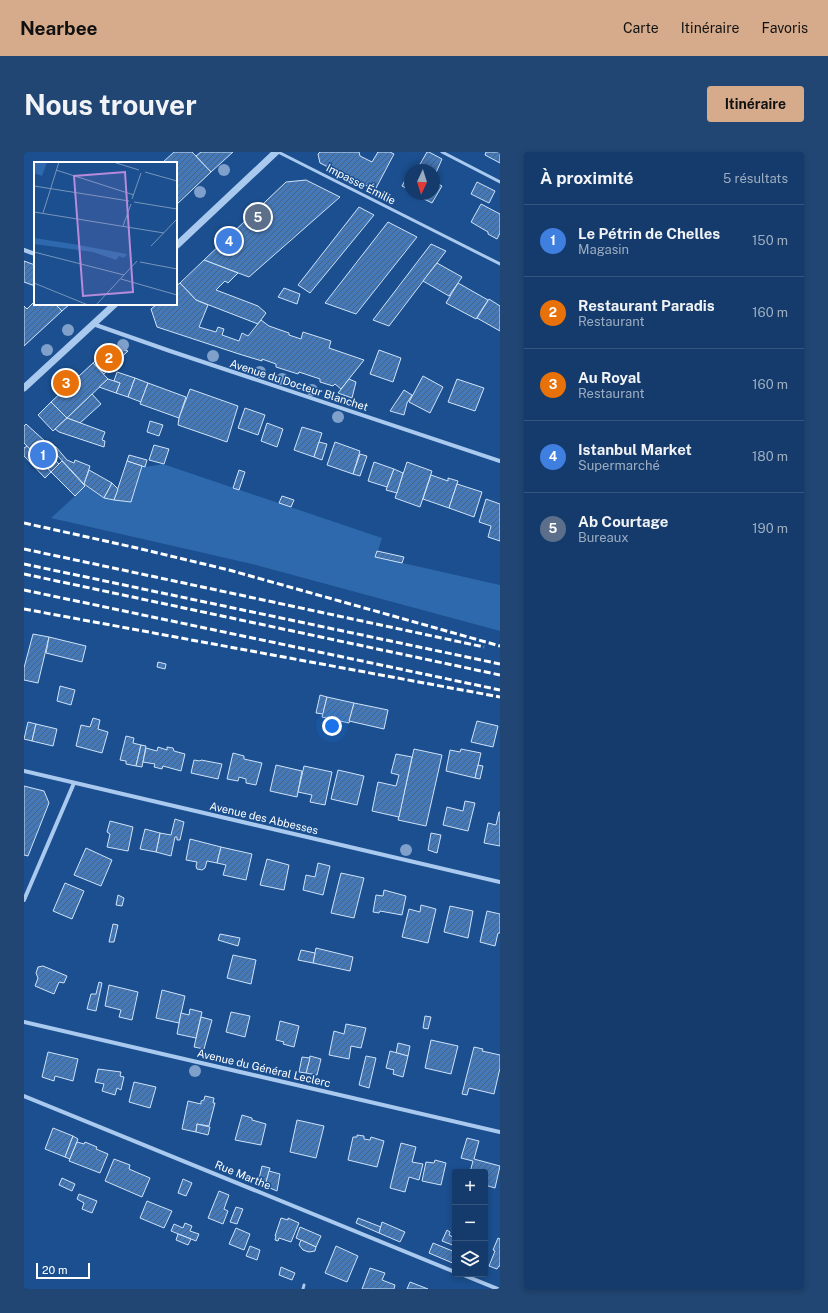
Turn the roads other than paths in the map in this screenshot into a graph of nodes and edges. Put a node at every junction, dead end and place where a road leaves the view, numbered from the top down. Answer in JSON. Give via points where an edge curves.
{"nodes":[{"id":1,"x":277,"y":152,"type":"edge"},
{"id":2,"x":442,"y":152,"type":"edge"},
{"id":3,"x":500,"y":182,"type":"edge"},
{"id":4,"x":177,"y":245,"type":"edge"},
{"id":5,"x":24,"y":250,"type":"edge"},
{"id":6,"x":34,"y":254,"type":"edge"},
{"id":7,"x":500,"y":264,"type":"edge"},
{"id":8,"x":114,"y":305,"type":"edge"},
{"id":9,"x":94,"y":324,"type":"junction"},
{"id":10,"x":24,"y":388,"type":"edge"},
{"id":11,"x":500,"y":461,"type":"edge"},
{"id":12,"x":24,"y":771,"type":"edge"},
{"id":13,"x":74,"y":783,"type":"junction"},
{"id":14,"x":500,"y":882,"type":"edge"},
{"id":15,"x":24,"y":900,"type":"edge"},
{"id":16,"x":24,"y":1022,"type":"edge"},
{"id":17,"x":24,"y":1096,"type":"edge"},
{"id":18,"x":500,"y":1132,"type":"edge"},
{"id":19,"x":452,"y":1271,"type":"edge"},
{"id":20,"x":468,"y":1277,"type":"edge"},
{"id":21,"x":498,"y":1289,"type":"edge"}],
"edges":[{"from":1,"to":4,"type":"street"},
{"from":1,"to":7,"type":"lane","name":"Impasse Émilie"},
{"from":2,"to":3,"type":"lane"},
{"from":5,"to":6,"type":"street"},
{"from":8,"to":9,"type":"street"},
{"from":9,"to":10,"type":"street"},
{"from":9,"to":11,"type":"street","name":"Avenue du Docteur Blanchet"},
{"from":12,"to":13,"type":"street","name":"Avenue des Abbesses"},
{"from":13,"to":14,"type":"street","name":"Avenue des Abbesses"},
{"from":13,"to":15,"type":"street"},
{"from":16,"to":18,"type":"street","name":"Avenue du Général Leclerc"},
{"from":17,"to":19,"type":"street","name":"Rue Marthe"},
{"from":20,"to":21,"type":"street"}]}
